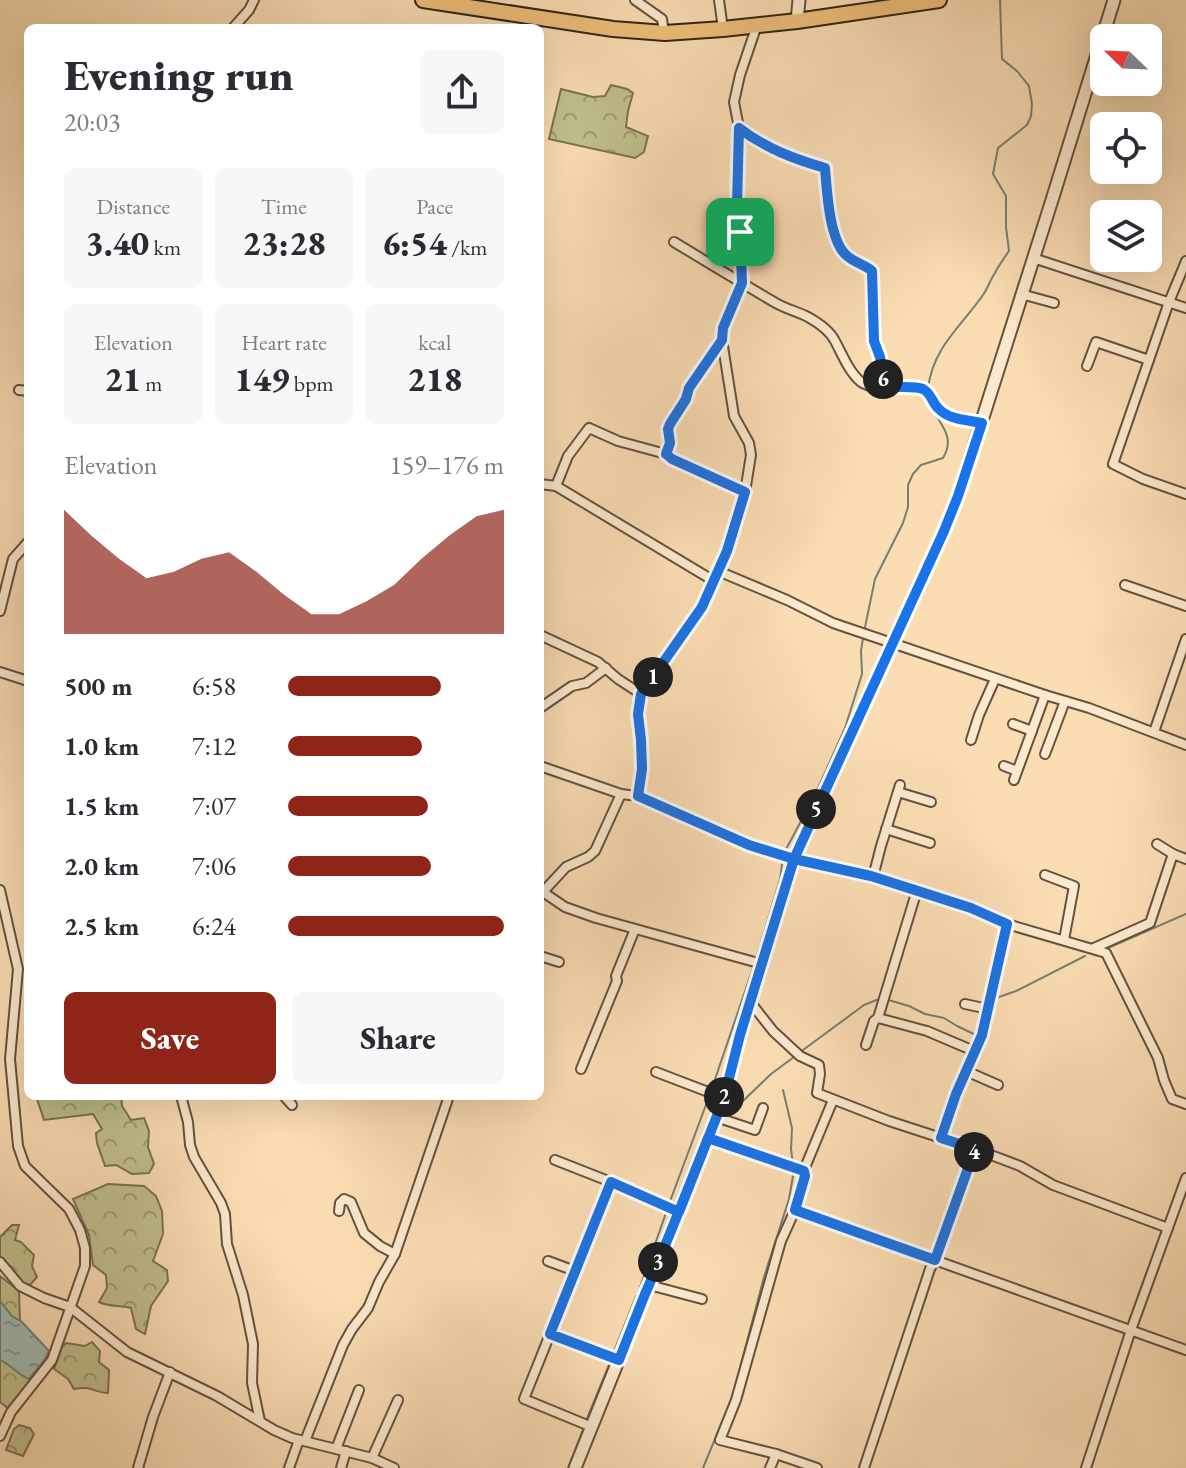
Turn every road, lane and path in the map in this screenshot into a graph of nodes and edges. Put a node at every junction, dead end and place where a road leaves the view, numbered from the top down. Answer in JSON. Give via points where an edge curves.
{"nodes":[{"id":1,"x":254,"y":0,"type":"edge"},
{"id":2,"x":423,"y":0,"type":"edge"},
{"id":3,"x":635,"y":0,"type":"edge"},
{"id":4,"x":719,"y":0,"type":"edge"},
{"id":5,"x":799,"y":0,"type":"edge"},
{"id":6,"x":939,"y":0,"type":"edge"},
{"id":7,"x":1114,"y":0,"type":"edge"},
{"id":8,"x":797,"y":21,"type":"junction"},
{"id":9,"x":237,"y":24,"type":"edge"},
{"id":10,"x":757,"y":25,"type":"junction"},
{"id":11,"x":723,"y":29,"type":"junction"},
{"id":12,"x":665,"y":33,"type":"junction"},
{"id":13,"x":739,"y":128,"type":"junction"},
{"id":14,"x":674,"y":242,"type":"dead end"},
{"id":15,"x":1033,"y":258,"type":"junction"},
{"id":16,"x":1186,"y":261,"type":"edge"},
{"id":17,"x":742,"y":283,"type":"junction"},
{"id":18,"x":1021,"y":294,"type":"junction"},
{"id":19,"x":1169,"y":302,"type":"junction"},
{"id":20,"x":1054,"y":303,"type":"dead end"},
{"id":21,"x":1186,"y":308,"type":"edge"},
{"id":22,"x":722,"y":340,"type":"junction"},
{"id":23,"x":1149,"y":360,"type":"junction"},
{"id":24,"x":1087,"y":366,"type":"dead end"},
{"id":25,"x":884,"y":387,"type":"junction"},
{"id":26,"x":982,"y":423,"type":"junction"},
{"id":27,"x":666,"y":454,"type":"junction"},
{"id":28,"x":544,"y":484,"type":"edge"},
{"id":29,"x":556,"y":486,"type":"junction"},
{"id":30,"x":745,"y":492,"type":"junction"},
{"id":31,"x":1186,"y":494,"type":"edge"},
{"id":32,"x":24,"y":547,"type":"edge"},
{"id":33,"x":718,"y":571,"type":"junction"},
{"id":34,"x":714,"y":581,"type":"junction"},
{"id":35,"x":1125,"y":585,"type":"dead end"},
{"id":36,"x":1186,"y":606,"type":"edge"},
{"id":37,"x":0,"y":611,"type":"edge"},
{"id":38,"x":544,"y":637,"type":"edge"},
{"id":39,"x":1186,"y":639,"type":"edge"},
{"id":40,"x":893,"y":642,"type":"junction"},
{"id":41,"x":606,"y":668,"type":"junction"},
{"id":42,"x":0,"y":672,"type":"edge"},
{"id":43,"x":995,"y":679,"type":"junction"},
{"id":44,"x":24,"y":680,"type":"edge"},
{"id":45,"x":641,"y":694,"type":"junction"},
{"id":46,"x":1045,"y":695,"type":"junction"},
{"id":47,"x":1065,"y":701,"type":"junction"},
{"id":48,"x":544,"y":705,"type":"edge"},
{"id":49,"x":1013,"y":724,"type":"dead end"},
{"id":50,"x":1032,"y":731,"type":"junction"},
{"id":51,"x":1154,"y":732,"type":"junction"},
{"id":52,"x":971,"y":740,"type":"dead end"},
{"id":53,"x":1186,"y":745,"type":"edge"},
{"id":54,"x":1045,"y":754,"type":"dead end"},
{"id":55,"x":1004,"y":766,"type":"dead end"},
{"id":56,"x":544,"y":767,"type":"edge"},
{"id":57,"x":621,"y":794,"type":"junction"},
{"id":58,"x":638,"y":796,"type":"junction"},
{"id":59,"x":927,"y":798,"type":"dead end"},
{"id":60,"x":886,"y":829,"type":"junction"},
{"id":61,"x":930,"y":843,"type":"dead end"},
{"id":62,"x":1157,"y":844,"type":"dead end"},
{"id":63,"x":1173,"y":854,"type":"junction"},
{"id":64,"x":787,"y":857,"type":"junction"},
{"id":65,"x":1186,"y":859,"type":"edge"},
{"id":66,"x":1045,"y":875,"type":"dead end"},
{"id":67,"x":873,"y":877,"type":"junction"},
{"id":68,"x":0,"y":890,"type":"edge"},
{"id":69,"x":917,"y":890,"type":"junction"},
{"id":70,"x":544,"y":891,"type":"edge"},
{"id":71,"x":544,"y":896,"type":"edge"},
{"id":72,"x":1007,"y":924,"type":"junction"},
{"id":73,"x":635,"y":929,"type":"junction"},
{"id":74,"x":1064,"y":940,"type":"junction"},
{"id":75,"x":1094,"y":948,"type":"junction"},
{"id":76,"x":544,"y":957,"type":"edge"},
{"id":77,"x":559,"y":962,"type":"dead end"},
{"id":78,"x":762,"y":964,"type":"junction"},
{"id":79,"x":751,"y":1003,"type":"junction"},
{"id":80,"x":965,"y":1004,"type":"dead end"},
{"id":81,"x":988,"y":1009,"type":"junction"},
{"id":82,"x":878,"y":1018,"type":"junction"},
{"id":83,"x":866,"y":1045,"type":"dead end"},
{"id":84,"x":974,"y":1051,"type":"junction"},
{"id":85,"x":581,"y":1069,"type":"dead end"},
{"id":86,"x":966,"y":1071,"type":"junction"},
{"id":87,"x":656,"y":1072,"type":"dead end"},
{"id":88,"x":998,"y":1085,"type":"dead end"},
{"id":89,"x":724,"y":1098,"type":"junction"},
{"id":90,"x":182,"y":1100,"type":"edge"},
{"id":91,"x":288,"y":1100,"type":"edge"},
{"id":92,"x":448,"y":1100,"type":"edge"},
{"id":93,"x":833,"y":1100,"type":"junction"},
{"id":94,"x":1186,"y":1104,"type":"edge"},
{"id":95,"x":292,"y":1105,"type":"dead end"},
{"id":96,"x":763,"y":1108,"type":"dead end"},
{"id":97,"x":716,"y":1117,"type":"junction"},
{"id":98,"x":708,"y":1138,"type":"junction"},
{"id":99,"x":941,"y":1138,"type":"junction"},
{"id":100,"x":975,"y":1149,"type":"junction"},
{"id":101,"x":555,"y":1160,"type":"dead end"},
{"id":102,"x":804,"y":1171,"type":"junction"},
{"id":103,"x":1186,"y":1178,"type":"edge"},
{"id":104,"x":611,"y":1182,"type":"junction"},
{"id":105,"x":795,"y":1210,"type":"junction"},
{"id":106,"x":339,"y":1211,"type":"dead end"},
{"id":107,"x":679,"y":1212,"type":"junction"},
{"id":108,"x":1168,"y":1228,"type":"junction"},
{"id":109,"x":395,"y":1254,"type":"junction"},
{"id":110,"x":935,"y":1260,"type":"junction"},
{"id":111,"x":548,"y":1261,"type":"dead end"},
{"id":112,"x":0,"y":1262,"type":"edge"},
{"id":113,"x":575,"y":1271,"type":"junction"},
{"id":114,"x":649,"y":1285,"type":"junction"},
{"id":115,"x":702,"y":1299,"type":"dead end"},
{"id":116,"x":70,"y":1307,"type":"junction"},
{"id":117,"x":1131,"y":1330,"type":"junction"},
{"id":118,"x":550,"y":1334,"type":"junction"},
{"id":119,"x":1186,"y":1350,"type":"edge"},
{"id":120,"x":619,"y":1360,"type":"junction"},
{"id":121,"x":170,"y":1372,"type":"junction"},
{"id":122,"x":359,"y":1390,"type":"dead end"},
{"id":123,"x":398,"y":1400,"type":"dead end"},
{"id":124,"x":260,"y":1421,"type":"junction"},
{"id":125,"x":592,"y":1427,"type":"junction"},
{"id":126,"x":0,"y":1436,"type":"edge"},
{"id":127,"x":302,"y":1440,"type":"junction"},
{"id":128,"x":341,"y":1450,"type":"junction"},
{"id":129,"x":776,"y":1454,"type":"junction"},
{"id":130,"x":372,"y":1458,"type":"junction"},
{"id":131,"x":138,"y":1468,"type":"edge"},
{"id":132,"x":289,"y":1468,"type":"edge"},
{"id":133,"x":341,"y":1468,"type":"edge"},
{"id":134,"x":394,"y":1468,"type":"edge"},
{"id":135,"x":575,"y":1468,"type":"edge"},
{"id":136,"x":770,"y":1468,"type":"edge"},
{"id":137,"x":817,"y":1468,"type":"edge"},
{"id":138,"x":864,"y":1468,"type":"edge"},
{"id":139,"x":1086,"y":1468,"type":"edge"}],
"edges":[{"from":1,"to":9,"type":"street"},
{"from":2,"to":12,"type":"main road"},
{"from":3,"to":12,"type":"street","via":[[662,19]]},
{"from":4,"to":11,"type":"street"},
{"from":5,"to":8,"type":"street"},
{"from":6,"to":8,"type":"main road"},
{"from":7,"to":15,"type":"street"},
{"from":8,"to":10,"type":"main road"},
{"from":10,"to":11,"type":"main road"},
{"from":10,"to":13,"type":"street","via":[[737,72],[734,102]]},
{"from":11,"to":12,"type":"main road"},
{"from":13,"to":17,"type":"street"},
{"from":13,"to":25,"type":"street","via":[[757,142],[825,168],[839,245],[847,257],[872,271],[874,341]]},
{"from":14,"to":17,"type":"street"},
{"from":15,"to":18,"type":"street"},
{"from":15,"to":19,"type":"street"},
{"from":16,"to":19,"type":"street"},
{"from":17,"to":22,"type":"street"},
{"from":17,"to":25,"type":"street","via":[[806,315],[833,338],[860,381]]},
{"from":18,"to":20,"type":"street"},
{"from":18,"to":26,"type":"street"},
{"from":19,"to":21,"type":"street"},
{"from":19,"to":23,"type":"street"},
{"from":22,"to":27,"type":"street","via":[[670,424]]},
{"from":22,"to":30,"type":"street","via":[[734,416],[751,455]]},
{"from":23,"to":24,"type":"street","via":[[1096,342]]},
{"from":23,"to":31,"type":"street","via":[[1113,464]]},
{"from":25,"to":26,"type":"street","via":[[921,388],[940,412]]},
{"from":26,"to":40,"type":"street","via":[[944,531]]},
{"from":27,"to":29,"type":"street","via":[[589,428],[568,456]]},
{"from":27,"to":30,"type":"street"},
{"from":28,"to":29,"type":"street"},
{"from":29,"to":34,"type":"street"},
{"from":30,"to":33,"type":"street"},
{"from":32,"to":37,"type":"street","via":[[13,559]]},
{"from":33,"to":34,"type":"street"},
{"from":33,"to":40,"type":"street","via":[[833,623]]},
{"from":34,"to":45,"type":"street","via":[[702,607]]},
{"from":35,"to":36,"type":"street"},
{"from":38,"to":41,"type":"street"},
{"from":39,"to":51,"type":"street"},
{"from":40,"to":43,"type":"street"},
{"from":40,"to":64,"type":"street"},
{"from":41,"to":45,"type":"street"},
{"from":41,"to":48,"type":"street"},
{"from":42,"to":44,"type":"street"},
{"from":43,"to":46,"type":"street"},
{"from":43,"to":52,"type":"street"},
{"from":45,"to":58,"type":"street"},
{"from":46,"to":47,"type":"street"},
{"from":46,"to":50,"type":"street"},
{"from":47,"to":51,"type":"street"},
{"from":47,"to":54,"type":"street"},
{"from":49,"to":50,"type":"street"},
{"from":50,"to":55,"type":"street","via":[[1016,775]]},
{"from":51,"to":53,"type":"street"},
{"from":56,"to":57,"type":"street"},
{"from":57,"to":58,"type":"street"},
{"from":57,"to":70,"type":"street","via":[[595,851],[566,867]]},
{"from":58,"to":64,"type":"street"},
{"from":59,"to":60,"type":"street","via":[[899,788]]},
{"from":60,"to":61,"type":"street"},
{"from":60,"to":67,"type":"street"},
{"from":62,"to":63,"type":"street"},
{"from":63,"to":65,"type":"street"},
{"from":63,"to":75,"type":"street","via":[[1150,923]]},
{"from":64,"to":67,"type":"street"},
{"from":64,"to":78,"type":"street"},
{"from":66,"to":74,"type":"street","via":[[1074,886]]},
{"from":67,"to":69,"type":"street"},
{"from":68,"to":116,"type":"street","via":[[18,969],[10,1059],[18,1146],[25,1166],[69,1209],[80,1230],[85,1266]]},
{"from":69,"to":72,"type":"street"},
{"from":69,"to":82,"type":"street"},
{"from":71,"to":73,"type":"street"},
{"from":72,"to":74,"type":"street"},
{"from":72,"to":81,"type":"street"},
{"from":73,"to":78,"type":"street"},
{"from":73,"to":85,"type":"street"},
{"from":74,"to":75,"type":"street"},
{"from":75,"to":94,"type":"street","via":[[1106,953],[1158,1058],[1171,1098]]},
{"from":76,"to":77,"type":"street"},
{"from":78,"to":79,"type":"street"},
{"from":79,"to":89,"type":"street"},
{"from":79,"to":93,"type":"street","via":[[800,1056],[819,1065],[817,1093]]},
{"from":80,"to":81,"type":"street"},
{"from":81,"to":84,"type":"street"},
{"from":82,"to":83,"type":"street"},
{"from":82,"to":84,"type":"street"},
{"from":84,"to":86,"type":"street"},
{"from":86,"to":88,"type":"street"},
{"from":86,"to":99,"type":"street"},
{"from":87,"to":89,"type":"street"},
{"from":89,"to":97,"type":"street"},
{"from":90,"to":124,"type":"street","via":[[194,1157],[225,1214],[227,1244],[253,1344],[252,1383]]},
{"from":91,"to":95,"type":"street"},
{"from":92,"to":109,"type":"street"},
{"from":93,"to":99,"type":"street"},
{"from":93,"to":102,"type":"street"},
{"from":96,"to":97,"type":"street","via":[[755,1130]]},
{"from":97,"to":98,"type":"street"},
{"from":98,"to":102,"type":"street"},
{"from":98,"to":107,"type":"street"},
{"from":99,"to":100,"type":"street"},
{"from":100,"to":108,"type":"street"},
{"from":100,"to":110,"type":"street"},
{"from":101,"to":104,"type":"street"},
{"from":102,"to":105,"type":"street"},
{"from":103,"to":108,"type":"street"},
{"from":104,"to":107,"type":"street"},
{"from":104,"to":113,"type":"street"},
{"from":105,"to":110,"type":"street"},
{"from":105,"to":129,"type":"street","via":[[720,1440]]},
{"from":106,"to":109,"type":"street","via":[[344,1199],[351,1202],[364,1233]]},
{"from":107,"to":114,"type":"street"},
{"from":108,"to":117,"type":"street"},
{"from":109,"to":127,"type":"street","via":[[343,1345]]},
{"from":110,"to":117,"type":"street"},
{"from":110,"to":138,"type":"street"},
{"from":111,"to":113,"type":"street"},
{"from":112,"to":116,"type":"street","via":[[20,1286]]},
{"from":113,"to":118,"type":"street"},
{"from":114,"to":115,"type":"street"},
{"from":114,"to":120,"type":"street"},
{"from":116,"to":121,"type":"street","via":[[127,1352]]},
{"from":116,"to":126,"type":"street","via":[[52,1360],[11,1412]]},
{"from":117,"to":119,"type":"street"},
{"from":117,"to":139,"type":"street"},
{"from":118,"to":120,"type":"street"},
{"from":118,"to":125,"type":"street","via":[[524,1399]]},
{"from":120,"to":125,"type":"street"},
{"from":121,"to":124,"type":"street"},
{"from":121,"to":131,"type":"street"},
{"from":122,"to":128,"type":"street"},
{"from":123,"to":130,"type":"street"},
{"from":124,"to":127,"type":"street"},
{"from":125,"to":135,"type":"street"},
{"from":127,"to":128,"type":"street"},
{"from":127,"to":132,"type":"street"},
{"from":128,"to":130,"type":"street"},
{"from":128,"to":133,"type":"street"},
{"from":129,"to":136,"type":"street"},
{"from":129,"to":137,"type":"street"},
{"from":130,"to":134,"type":"street"}]}
